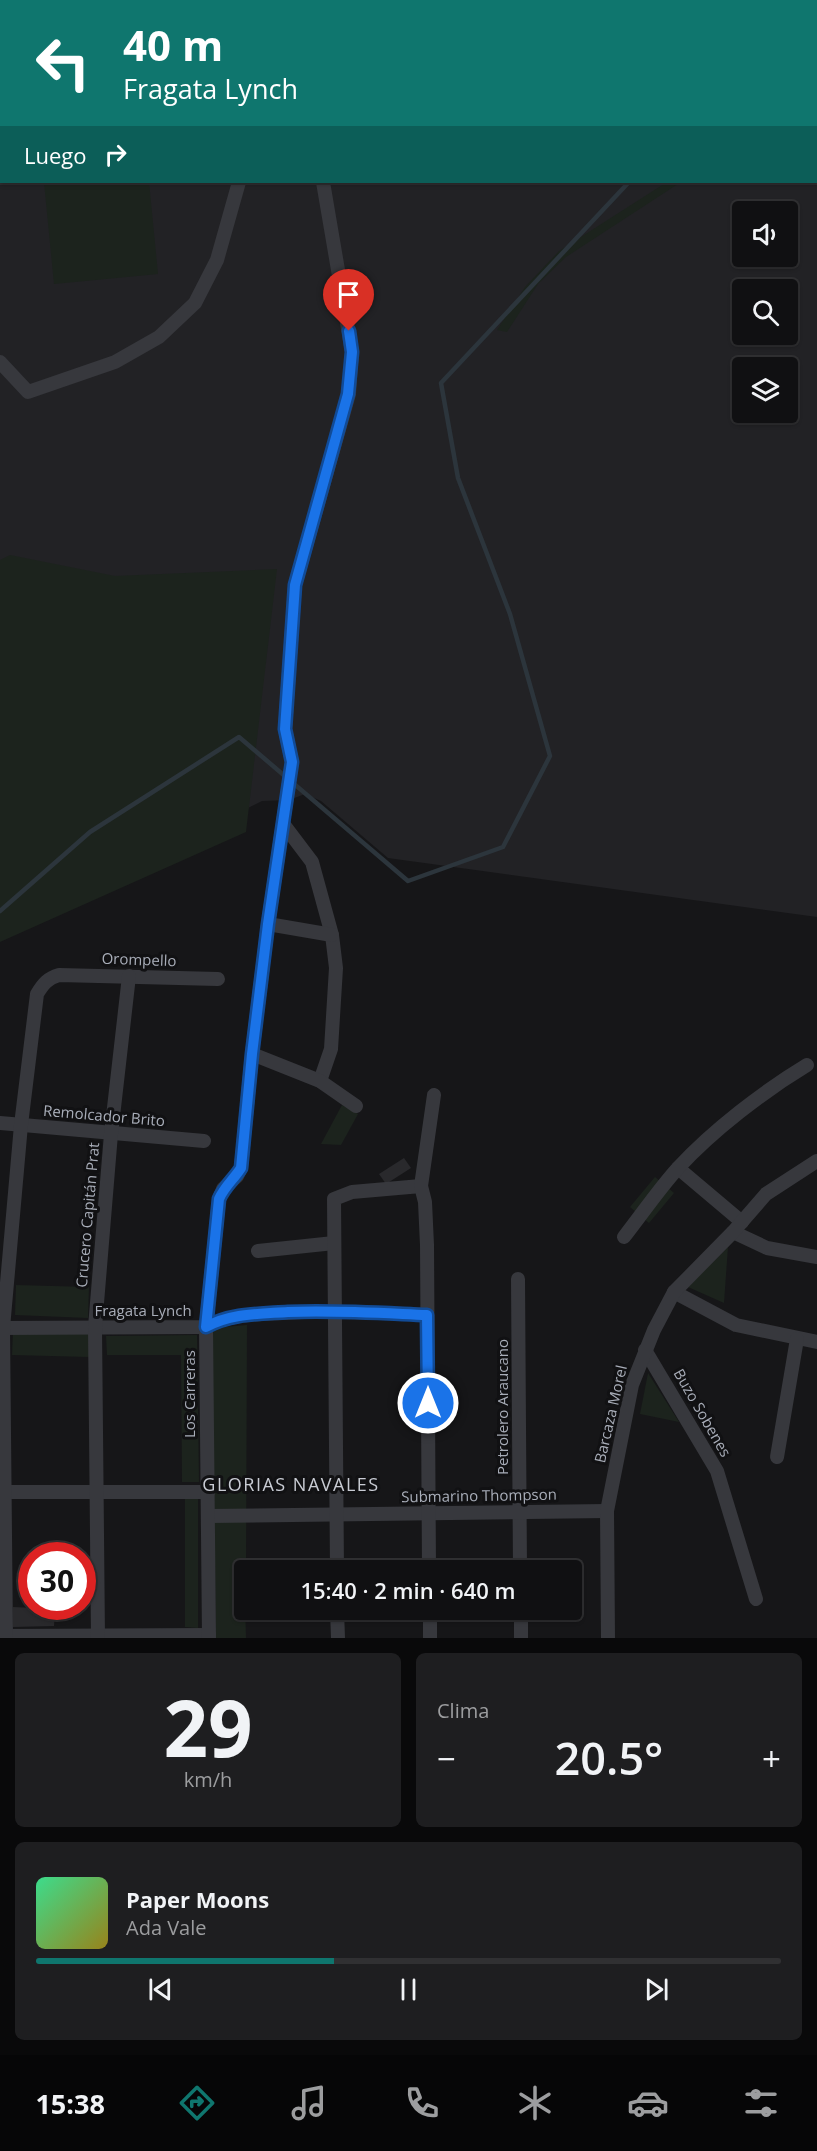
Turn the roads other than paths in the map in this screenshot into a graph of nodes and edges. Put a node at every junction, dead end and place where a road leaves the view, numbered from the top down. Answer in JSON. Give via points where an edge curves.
{"nodes":[{"id":1,"x":239,"y":183,"type":"edge"},
{"id":2,"x":323,"y":183,"type":"edge"},
{"id":3,"x":0,"y":362,"type":"edge"},
{"id":4,"x":284,"y":825,"type":"junction"},
{"id":5,"x":268,"y":924,"type":"junction"},
{"id":6,"x":332,"y":935,"type":"junction"},
{"id":7,"x":129,"y":976,"type":"junction"},
{"id":8,"x":218,"y":979,"type":"dead end"},
{"id":9,"x":252,"y":1054,"type":"junction"},
{"id":10,"x":807,"y":1065,"type":"dead end"},
{"id":11,"x":320,"y":1081,"type":"junction"},
{"id":12,"x":434,"y":1095,"type":"dead end"},
{"id":13,"x":356,"y":1107,"type":"dead end"},
{"id":14,"x":0,"y":1123,"type":"edge"},
{"id":15,"x":21,"y":1125,"type":"junction"},
{"id":16,"x":111,"y":1134,"type":"junction"},
{"id":17,"x":204,"y":1141,"type":"dead end"},
{"id":18,"x":816,"y":1163,"type":"edge"},
{"id":19,"x":678,"y":1168,"type":"junction"},
{"id":20,"x":421,"y":1186,"type":"junction"},
{"id":21,"x":738,"y":1227,"type":"junction"},
{"id":22,"x":624,"y":1237,"type":"dead end"},
{"id":23,"x":334,"y":1242,"type":"junction"},
{"id":24,"x":258,"y":1251,"type":"dead end"},
{"id":25,"x":817,"y":1257,"type":"edge"},
{"id":26,"x":518,"y":1279,"type":"dead end"},
{"id":27,"x":674,"y":1292,"type":"junction"},
{"id":28,"x":335,"y":1310,"type":"junction"},
{"id":29,"x":427,"y":1315,"type":"junction"},
{"id":30,"x":95,"y":1327,"type":"junction"},
{"id":31,"x":206,"y":1327,"type":"junction"},
{"id":32,"x":2,"y":1328,"type":"edge"},
{"id":33,"x":796,"y":1339,"type":"junction"},
{"id":34,"x":817,"y":1342,"type":"edge"},
{"id":35,"x":645,"y":1350,"type":"junction"},
{"id":36,"x":777,"y":1457,"type":"dead end"},
{"id":37,"x":2,"y":1492,"type":"edge"},
{"id":38,"x":97,"y":1492,"type":"junction"},
{"id":39,"x":208,"y":1492,"type":"junction"},
{"id":40,"x":607,"y":1511,"type":"junction"},
{"id":41,"x":520,"y":1512,"type":"junction"},
{"id":42,"x":429,"y":1513,"type":"junction"},
{"id":43,"x":337,"y":1514,"type":"junction"},
{"id":44,"x":208,"y":1516,"type":"junction"},
{"id":45,"x":337,"y":1560,"type":"edge"},
{"id":46,"x":429,"y":1560,"type":"edge"},
{"id":47,"x":520,"y":1560,"type":"edge"},
{"id":48,"x":756,"y":1599,"type":"dead end"},
{"id":49,"x":338,"y":1620,"type":"edge"},
{"id":50,"x":429,"y":1620,"type":"edge"},
{"id":51,"x":521,"y":1620,"type":"edge"},
{"id":52,"x":209,"y":1636,"type":"edge"},
{"id":53,"x":4,"y":1637,"type":"edge"},
{"id":54,"x":98,"y":1637,"type":"edge"},
{"id":55,"x":338,"y":1638,"type":"edge"},
{"id":56,"x":430,"y":1638,"type":"edge"},
{"id":57,"x":521,"y":1638,"type":"edge"},
{"id":58,"x":608,"y":1638,"type":"edge"}],
"edges":[{"from":1,"to":3,"type":"street","via":[[217,260],[195,303],[159,337],[115,362],[28,392]]},
{"from":2,"to":4,"type":"street","name":"Los Carreras","via":[[352,352],[348,394],[297,573],[285,729],[292,762]]},
{"from":4,"to":5,"type":"street","name":"Los Carreras"},
{"from":4,"to":6,"type":"street","via":[[312,862]]},
{"from":5,"to":6,"type":"street"},
{"from":5,"to":9,"type":"street","name":"Los Carreras"},
{"from":6,"to":11,"type":"street","via":[[336,968],[331,1049]]},
{"from":7,"to":8,"type":"street","name":"Orompello"},
{"from":7,"to":15,"type":"street","name":"Orompello","via":[[59,975],[43,984],[37,994]]},
{"from":7,"to":16,"type":"street","name":"Crucero Capitán Prat"},
{"from":9,"to":11,"type":"street"},
{"from":9,"to":31,"type":"street","name":"Los Carreras","via":[[241,1168],[219,1199]]},
{"from":10,"to":19,"type":"street","via":[[772,1086]]},
{"from":11,"to":13,"type":"street"},
{"from":12,"to":20,"type":"street"},
{"from":14,"to":15,"type":"street","name":"Remolcador Brito"},
{"from":15,"to":16,"type":"street","name":"Remolcador Brito"},
{"from":15,"to":32,"type":"street"},
{"from":16,"to":17,"type":"street","name":"Remolcador Brito"},
{"from":16,"to":30,"type":"street","name":"Crucero Capitán Prat"},
{"from":18,"to":21,"type":"street","name":"Barcaza Morel","via":[[766,1194]]},
{"from":19,"to":21,"type":"street"},
{"from":19,"to":22,"type":"street"},
{"from":20,"to":23,"type":"street","via":[[352,1192],[334,1198]]},
{"from":20,"to":29,"type":"street","via":[[427,1245]]},
{"from":21,"to":25,"type":"street","via":[[767,1248]]},
{"from":21,"to":27,"type":"street","name":"Barcaza Morel"},
{"from":23,"to":24,"type":"street"},
{"from":23,"to":28,"type":"street"},
{"from":26,"to":41,"type":"street","name":"Petrolero Araucano"},
{"from":27,"to":33,"type":"street","via":[[736,1325]]},
{"from":27,"to":35,"type":"street","name":"Barcaza Morel"},
{"from":28,"to":29,"type":"street","name":"Fragata Lynch"},
{"from":28,"to":31,"type":"street","name":"Fragata Lynch","via":[[250,1314],[220,1319]]},
{"from":28,"to":43,"type":"street"},
{"from":29,"to":42,"type":"street"},
{"from":30,"to":31,"type":"street","name":"Fragata Lynch"},
{"from":30,"to":32,"type":"street","name":"Fragata Lynch"},
{"from":30,"to":38,"type":"street","name":"Crucero Capitán Prat"},
{"from":31,"to":39,"type":"street","name":"Los Carreras"},
{"from":32,"to":37,"type":"street"},
{"from":33,"to":34,"type":"street"},
{"from":33,"to":36,"type":"street"},
{"from":35,"to":40,"type":"street","name":"Barcaza Morel","via":[[632,1385]]},
{"from":35,"to":48,"type":"street","name":"Buzo Sobenes","via":[[717,1471]]},
{"from":37,"to":38,"type":"street"},
{"from":37,"to":53,"type":"street"},
{"from":38,"to":39,"type":"street"},
{"from":38,"to":54,"type":"street","name":"Crucero Capitán Prat"},
{"from":39,"to":44,"type":"street","name":"Los Carreras"},
{"from":40,"to":41,"type":"street","name":"Submarino Thompson"},
{"from":40,"to":58,"type":"street","name":"Barcaza Morel"},
{"from":41,"to":42,"type":"street","name":"Submarino Thompson"},
{"from":41,"to":47,"type":"street","name":"Petrolero Araucano"},
{"from":42,"to":43,"type":"street","name":"Submarino Thompson"},
{"from":42,"to":46,"type":"street"},
{"from":43,"to":44,"type":"street","name":"Submarino Thompson"},
{"from":43,"to":45,"type":"street"},
{"from":44,"to":52,"type":"street","name":"Los Carreras"},
{"from":49,"to":55,"type":"street"},
{"from":50,"to":56,"type":"street"},
{"from":51,"to":57,"type":"street"},
{"from":52,"to":54,"type":"street"},
{"from":53,"to":54,"type":"street"}]}
